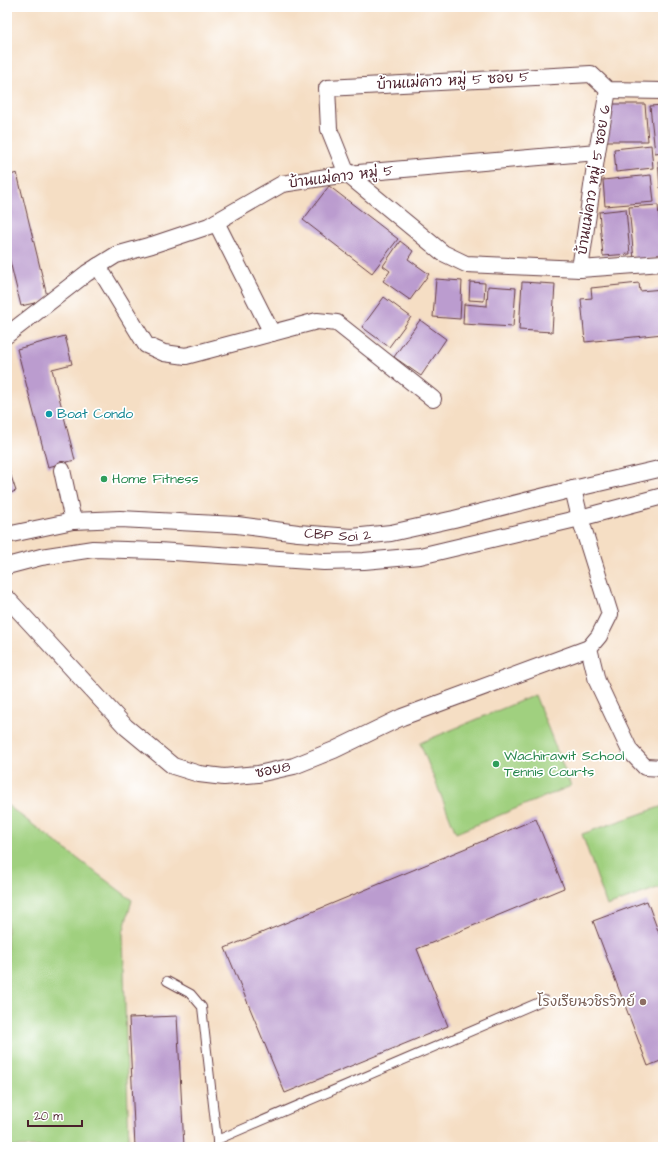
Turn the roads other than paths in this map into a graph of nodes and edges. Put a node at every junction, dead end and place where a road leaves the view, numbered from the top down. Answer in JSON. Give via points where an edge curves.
{"nodes":[{"id":1,"x":608,"y":90,"type":"junction"},
{"id":2,"x":663,"y":91,"type":"edge"},
{"id":3,"x":597,"y":152,"type":"junction"},
{"id":4,"x":347,"y":174,"type":"junction"},
{"id":5,"x":216,"y":222,"type":"junction"},
{"id":6,"x":663,"y":263,"type":"edge"},
{"id":7,"x":98,"y":266,"type":"junction"},
{"id":8,"x":580,"y":269,"type":"junction"},
{"id":9,"x":272,"y":333,"type":"junction"},
{"id":10,"x":7,"y":335,"type":"edge"},
{"id":11,"x":433,"y":398,"type":"dead end"},
{"id":12,"x":663,"y":468,"type":"edge"},
{"id":13,"x":62,"y":470,"type":"dead end"},
{"id":14,"x":573,"y":489,"type":"junction"},
{"id":15,"x":663,"y":496,"type":"edge"},
{"id":16,"x":580,"y":518,"type":"junction"},
{"id":17,"x":73,"y":521,"type":"junction"},
{"id":18,"x":7,"y":535,"type":"edge"},
{"id":19,"x":7,"y":566,"type":"edge"},
{"id":20,"x":7,"y":598,"type":"edge"},
{"id":21,"x":589,"y":648,"type":"junction"},
{"id":22,"x":663,"y":768,"type":"edge"},
{"id":23,"x":167,"y":981,"type":"dead end"},
{"id":24,"x":544,"y":1000,"type":"dead end"},
{"id":25,"x":217,"y":1143,"type":"edge"}],
"edges":[{"from":1,"to":2,"type":"street"},
{"from":1,"to":3,"type":"street","name":"บ้านแม่คาว หมู่ 5 ซอย 6"},
{"from":1,"to":4,"type":"street","name":"บ้านแม่คาว หมู่ 5 ซอย 5","via":[[591,74],[327,88],[329,129]]},
{"from":3,"to":4,"type":"street","name":"บ้านแม่คาว หมู่ 5"},
{"from":3,"to":8,"type":"street","name":"บ้านแม่คาว หมู่ 5 ซอย 6"},
{"from":4,"to":5,"type":"street","name":"บ้านแม่คาว หมู่ 5","via":[[282,184]]},
{"from":4,"to":8,"type":"street","via":[[443,253],[466,264]]},
{"from":5,"to":7,"type":"street","name":"บ้านแม่คาว หมู่ 5","via":[[116,255]]},
{"from":5,"to":9,"type":"street"},
{"from":6,"to":8,"type":"street"},
{"from":7,"to":9,"type":"street","via":[[146,345],[164,353],[186,356]]},
{"from":7,"to":10,"type":"street","name":"บ้านแม่คาว หมู่ 5"},
{"from":9,"to":11,"type":"street","via":[[317,321],[337,323]]},
{"from":12,"to":14,"type":"street","name":"CBP Soi 2"},
{"from":13,"to":17,"type":"street"},
{"from":14,"to":16,"type":"street"},
{"from":14,"to":17,"type":"street","name":"CBP Soi 2","via":[[436,524],[391,533],[352,537],[237,525],[120,518]]},
{"from":15,"to":16,"type":"street","name":"CBP Soi 2"},
{"from":16,"to":19,"type":"street","name":"CBP Soi 2","via":[[420,556],[364,561],[324,562],[93,549],[41,557]]},
{"from":16,"to":21,"type":"street","via":[[610,614],[599,636]]},
{"from":17,"to":18,"type":"street","name":"CBP Soi 2"},
{"from":20,"to":21,"type":"street","name":"ซอย8","via":[[126,727],[173,766],[198,774],[224,777],[258,774],[294,766],[402,717]]},
{"from":21,"to":22,"type":"street","via":[[597,681],[630,751],[645,767]]},
{"from":23,"to":25,"type":"lane","via":[[191,994],[202,1007]]},
{"from":24,"to":25,"type":"lane"}]}
